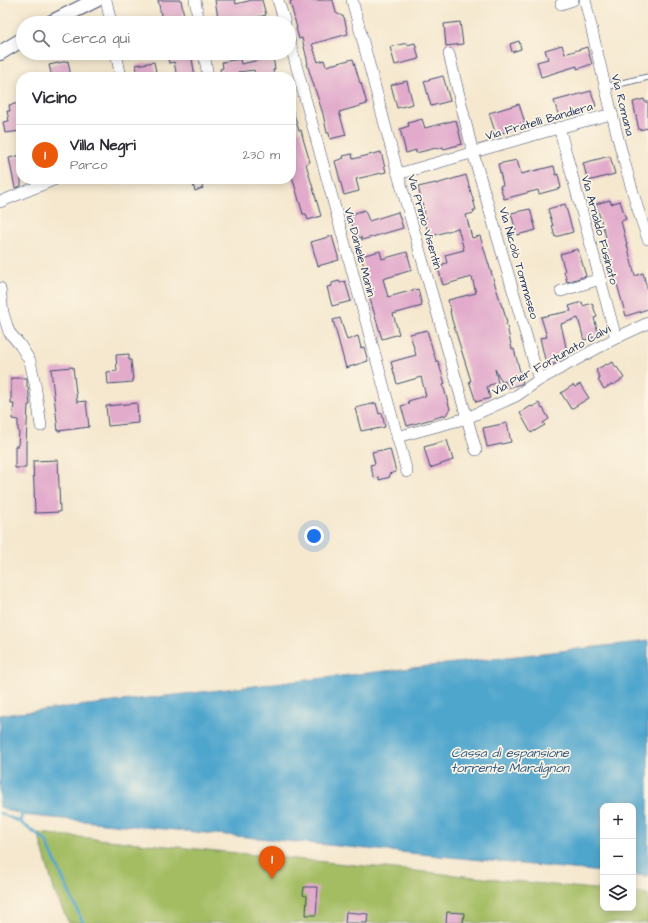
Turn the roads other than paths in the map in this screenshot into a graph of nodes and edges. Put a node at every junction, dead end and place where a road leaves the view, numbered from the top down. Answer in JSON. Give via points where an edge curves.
{"nodes":[{"id":1,"x":96,"y":0,"type":"edge"},
{"id":2,"x":106,"y":0,"type":"edge"},
{"id":3,"x":196,"y":0,"type":"edge"},
{"id":4,"x":278,"y":0,"type":"edge"},
{"id":5,"x":352,"y":0,"type":"edge"},
{"id":6,"x":573,"y":0,"type":"edge"},
{"id":7,"x":585,"y":0,"type":"edge"},
{"id":8,"x":561,"y":4,"type":"dead end"},
{"id":9,"x":64,"y":16,"type":"edge"},
{"id":10,"x":109,"y":16,"type":"edge"},
{"id":11,"x":198,"y":16,"type":"edge"},
{"id":12,"x":283,"y":16,"type":"edge"},
{"id":13,"x":16,"y":43,"type":"edge"},
{"id":14,"x":0,"y":53,"type":"edge"},
{"id":15,"x":449,"y":54,"type":"dead end"},
{"id":16,"x":117,"y":60,"type":"edge"},
{"id":17,"x":205,"y":60,"type":"edge"},
{"id":18,"x":295,"y":60,"type":"edge"},
{"id":19,"x":120,"y":72,"type":"edge"},
{"id":20,"x":207,"y":72,"type":"edge"},
{"id":21,"x":648,"y":77,"type":"edge"},
{"id":22,"x":605,"y":87,"type":"junction"},
{"id":23,"x":612,"y":114,"type":"junction"},
{"id":24,"x":559,"y":127,"type":"junction"},
{"id":25,"x":474,"y":153,"type":"junction"},
{"id":26,"x":398,"y":174,"type":"junction"},
{"id":27,"x":44,"y":184,"type":"edge"},
{"id":28,"x":0,"y":202,"type":"edge"},
{"id":29,"x":648,"y":239,"type":"edge"},
{"id":30,"x":600,"y":279,"type":"junction"},
{"id":31,"x":0,"y":288,"type":"edge"},
{"id":32,"x":561,"y":290,"type":"dead end"},
{"id":33,"x":648,"y":323,"type":"edge"},
{"id":34,"x":616,"y":338,"type":"junction"},
{"id":35,"x":539,"y":380,"type":"junction"},
{"id":36,"x":466,"y":418,"type":"junction"},
{"id":37,"x":41,"y":426,"type":"dead end"},
{"id":38,"x":397,"y":437,"type":"junction"},
{"id":39,"x":476,"y":450,"type":"dead end"},
{"id":40,"x":407,"y":472,"type":"dead end"}],
"edges":[{"from":1,"to":9,"type":"street"},
{"from":2,"to":10,"type":"street"},
{"from":3,"to":11,"type":"street"},
{"from":4,"to":12,"type":"street"},
{"from":5,"to":26,"type":"street","name":"Via Primo Visentin"},
{"from":6,"to":8,"type":"street"},
{"from":7,"to":22,"type":"street","name":"Via Romana"},
{"from":13,"to":14,"type":"street"},
{"from":15,"to":25,"type":"street","name":"Via Fratelli Bandiera"},
{"from":16,"to":19,"type":"street"},
{"from":17,"to":20,"type":"street"},
{"from":18,"to":38,"type":"street","name":"Via Daniele Manin"},
{"from":21,"to":22,"type":"lane"},
{"from":22,"to":23,"type":"street","name":"Via Romana"},
{"from":23,"to":24,"type":"street","name":"Via Fratelli Bandiera"},
{"from":23,"to":29,"type":"street","name":"Via Romana","via":[[628,178]]},
{"from":24,"to":25,"type":"street","name":"Via Fratelli Bandiera"},
{"from":24,"to":30,"type":"street","name":"Via Arnaldo Fusinato"},
{"from":25,"to":26,"type":"street","name":"Via Fratelli Bandiera"},
{"from":25,"to":35,"type":"street","name":"Via Nicolò Tommaseo"},
{"from":26,"to":36,"type":"street","name":"Via Primo Visentin"},
{"from":27,"to":28,"type":"street"},
{"from":30,"to":32,"type":"street"},
{"from":30,"to":34,"type":"street","name":"Via Arnaldo Fusinato"},
{"from":31,"to":37,"type":"street","via":[[9,332],[30,361]]},
{"from":33,"to":34,"type":"street","name":"Via Pier Fortunato Calvi"},
{"from":34,"to":35,"type":"street","name":"Via Pier Fortunato Calvi"},
{"from":35,"to":36,"type":"street","name":"Via Pier Fortunato Calvi","via":[[516,396]]},
{"from":36,"to":38,"type":"street","name":"Via Pier Fortunato Calvi"},
{"from":36,"to":39,"type":"street","name":"Via Primo Visentin"},
{"from":38,"to":40,"type":"street","name":"Via Daniele Manin"}]}
